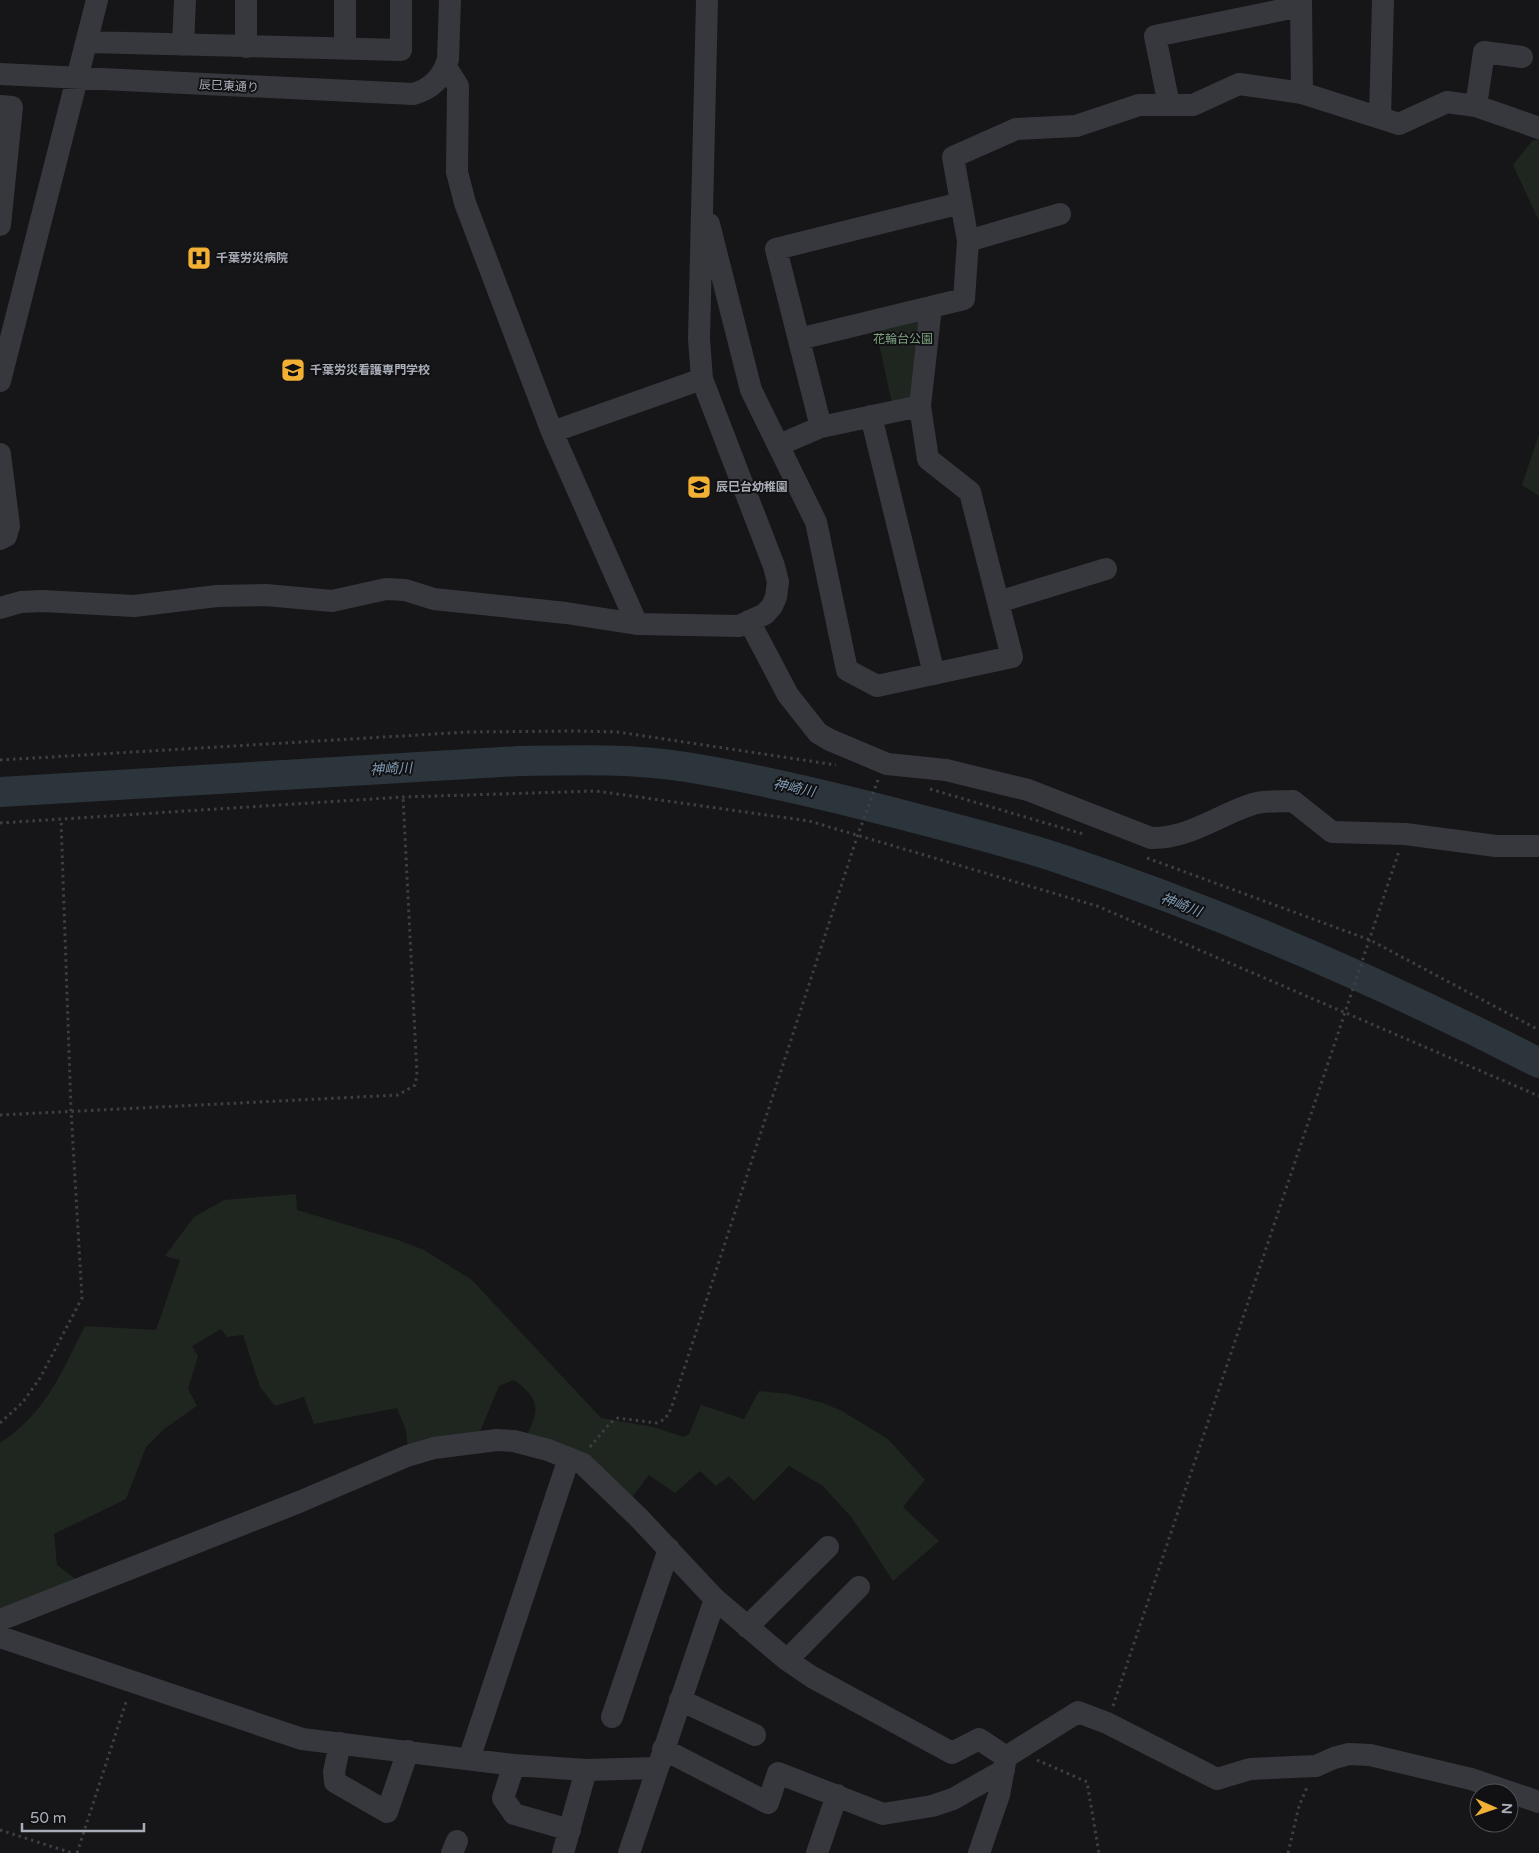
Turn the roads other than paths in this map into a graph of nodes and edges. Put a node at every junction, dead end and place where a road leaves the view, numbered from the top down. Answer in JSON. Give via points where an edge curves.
{"nodes":[{"id":1,"x":97,"y":0,"type":"edge"},
{"id":2,"x":185,"y":0,"type":"edge"},
{"id":3,"x":246,"y":0,"type":"edge"},
{"id":4,"x":345,"y":0,"type":"edge"},
{"id":5,"x":401,"y":0,"type":"edge"},
{"id":6,"x":450,"y":0,"type":"edge"},
{"id":7,"x":707,"y":0,"type":"edge"},
{"id":8,"x":1383,"y":0,"type":"edge"},
{"id":9,"x":1301,"y":3,"type":"edge"},
{"id":10,"x":87,"y":42,"type":"junction"},
{"id":11,"x":183,"y":45,"type":"junction"},
{"id":12,"x":246,"y":47,"type":"junction"},
{"id":13,"x":345,"y":49,"type":"junction"},
{"id":14,"x":1522,"y":57,"type":"dead end"},
{"id":15,"x":446,"y":67,"type":"junction"},
{"id":16,"x":0,"y":74,"type":"edge"},
{"id":17,"x":78,"y":80,"type":"junction"},
{"id":18,"x":1302,"y":93,"type":"junction"},
{"id":19,"x":1169,"y":105,"type":"junction"},
{"id":20,"x":0,"y":106,"type":"edge"},
{"id":21,"x":1476,"y":106,"type":"junction"},
{"id":22,"x":1380,"y":118,"type":"junction"},
{"id":23,"x":1539,"y":128,"type":"edge"},
{"id":24,"x":702,"y":196,"type":"junction"},
{"id":25,"x":961,"y":203,"type":"junction"},
{"id":26,"x":1060,"y":214,"type":"dead end"},
{"id":27,"x":0,"y":225,"type":"edge"},
{"id":28,"x":968,"y":241,"type":"junction"},
{"id":29,"x":931,"y":307,"type":"junction"},
{"id":30,"x":799,"y":339,"type":"junction"},
{"id":31,"x":5,"y":344,"type":"edge"},
{"id":32,"x":702,"y":379,"type":"junction"},
{"id":33,"x":0,"y":381,"type":"edge"},
{"id":34,"x":920,"y":406,"type":"junction"},
{"id":35,"x":871,"y":416,"type":"junction"},
{"id":36,"x":821,"y":426,"type":"junction"},
{"id":37,"x":552,"y":432,"type":"junction"},
{"id":38,"x":779,"y":445,"type":"junction"},
{"id":39,"x":0,"y":454,"type":"edge"},
{"id":40,"x":0,"y":539,"type":"edge"},
{"id":41,"x":1106,"y":569,"type":"dead end"},
{"id":42,"x":998,"y":602,"type":"junction"},
{"id":43,"x":0,"y":608,"type":"edge"},
{"id":44,"x":749,"y":621,"type":"junction"},
{"id":45,"x":637,"y":624,"type":"junction"},
{"id":46,"x":934,"y":674,"type":"junction"},
{"id":47,"x":1539,"y":846,"type":"edge"},
{"id":48,"x":576,"y":1461,"type":"junction"},
{"id":49,"x":828,"y":1547,"type":"dead end"},
{"id":50,"x":669,"y":1549,"type":"junction"},
{"id":51,"x":859,"y":1587,"type":"dead end"},
{"id":52,"x":715,"y":1599,"type":"junction"},
{"id":53,"x":0,"y":1620,"type":"edge"},
{"id":54,"x":747,"y":1626,"type":"junction"},
{"id":55,"x":0,"y":1637,"type":"edge"},
{"id":56,"x":787,"y":1660,"type":"junction"},
{"id":57,"x":680,"y":1700,"type":"junction"},
{"id":58,"x":612,"y":1717,"type":"dead end"},
{"id":59,"x":754,"y":1735,"type":"dead end"},
{"id":60,"x":340,"y":1743,"type":"junction"},
{"id":61,"x":408,"y":1752,"type":"junction"},
{"id":62,"x":469,"y":1759,"type":"junction"},
{"id":63,"x":660,"y":1759,"type":"junction"},
{"id":64,"x":1008,"y":1759,"type":"junction"},
{"id":65,"x":514,"y":1765,"type":"junction"},
{"id":66,"x":586,"y":1770,"type":"junction"},
{"id":67,"x":837,"y":1794,"type":"junction"},
{"id":68,"x":1539,"y":1802,"type":"edge"},
{"id":69,"x":570,"y":1830,"type":"junction"},
{"id":70,"x":563,"y":1853,"type":"edge"},
{"id":71,"x":629,"y":1853,"type":"edge"},
{"id":72,"x":817,"y":1853,"type":"edge"},
{"id":73,"x":979,"y":1853,"type":"edge"}],
"edges":[{"from":1,"to":10,"type":"street"},
{"from":2,"to":11,"type":"street"},
{"from":3,"to":12,"type":"street"},
{"from":4,"to":13,"type":"street"},
{"from":5,"to":13,"type":"street","via":[[401,50]]},
{"from":6,"to":15,"type":"street"},
{"from":7,"to":24,"type":"street"},
{"from":8,"to":22,"type":"street"},
{"from":9,"to":18,"type":"street"},
{"from":9,"to":19,"type":"street","via":[[1155,36]]},
{"from":10,"to":11,"type":"street"},
{"from":10,"to":17,"type":"street"},
{"from":11,"to":12,"type":"street"},
{"from":12,"to":13,"type":"street"},
{"from":14,"to":21,"type":"street","via":[[1484,52]]},
{"from":15,"to":17,"type":"street","name":"辰巳東通り","via":[[439,79],[424,91],[402,94]]},
{"from":15,"to":37,"type":"street","via":[[458,86],[457,172],[465,203]]},
{"from":16,"to":17,"type":"street","name":"辰巳東通り"},
{"from":17,"to":31,"type":"street"},
{"from":18,"to":19,"type":"street","via":[[1240,84],[1193,105]]},
{"from":18,"to":22,"type":"street"},
{"from":19,"to":25,"type":"street","via":[[1139,105],[1076,126],[1016,129],[953,157]]},
{"from":20,"to":27,"type":"street","via":[[12,107]]},
{"from":21,"to":22,"type":"street","via":[[1447,102],[1399,124]]},
{"from":21,"to":23,"type":"street"},
{"from":24,"to":32,"type":"street","via":[[699,339]]},
{"from":24,"to":38,"type":"street","via":[[751,390]]},
{"from":25,"to":28,"type":"street"},
{"from":25,"to":30,"type":"street","via":[[776,249]]},
{"from":26,"to":28,"type":"street"},
{"from":28,"to":29,"type":"street","via":[[964,299]]},
{"from":29,"to":30,"type":"street"},
{"from":29,"to":34,"type":"street"},
{"from":30,"to":36,"type":"street"},
{"from":31,"to":33,"type":"street"},
{"from":32,"to":37,"type":"street"},
{"from":32,"to":44,"type":"street","via":[[778,582],[772,606],[765,614]]},
{"from":34,"to":35,"type":"street"},
{"from":34,"to":42,"type":"street","via":[[928,459],[970,492]]},
{"from":35,"to":36,"type":"street"},
{"from":35,"to":46,"type":"street"},
{"from":36,"to":38,"type":"street"},
{"from":37,"to":45,"type":"street"},
{"from":38,"to":46,"type":"street","via":[[816,522],[847,670],[877,686]]},
{"from":39,"to":40,"type":"street","via":[[9,526],[6,536]]},
{"from":41,"to":42,"type":"street"},
{"from":42,"to":46,"type":"street","via":[[1012,657]]},
{"from":43,"to":45,"type":"street","via":[[20,602],[134,606],[266,594],[332,601],[386,589],[405,590],[434,599]]},
{"from":44,"to":45,"type":"street","via":[[739,626]]},
{"from":44,"to":47,"type":"street","via":[[788,695],[818,733],[887,764],[946,770],[1028,790],[1152,838],[1182,835],[1252,804],[1292,801],[1332,832],[1405,834],[1496,846]]},
{"from":48,"to":50,"type":"street","via":[[607,1485]]},
{"from":48,"to":53,"type":"street","via":[[514,1441],[434,1448],[407,1456]]},
{"from":48,"to":62,"type":"street"},
{"from":49,"to":54,"type":"street"},
{"from":50,"to":52,"type":"street"},
{"from":50,"to":58,"type":"street"},
{"from":51,"to":56,"type":"street"},
{"from":52,"to":54,"type":"street"},
{"from":52,"to":57,"type":"street"},
{"from":54,"to":56,"type":"street"},
{"from":55,"to":60,"type":"street","via":[[302,1739]]},
{"from":56,"to":64,"type":"street","via":[[952,1753],[979,1739]]},
{"from":57,"to":59,"type":"street"},
{"from":57,"to":63,"type":"street"},
{"from":60,"to":61,"type":"street"},
{"from":60,"to":61,"type":"street","via":[[335,1782],[387,1812]]},
{"from":61,"to":62,"type":"street"},
{"from":62,"to":65,"type":"street"},
{"from":63,"to":66,"type":"street"},
{"from":63,"to":67,"type":"street","via":[[768,1803],[778,1773]]},
{"from":63,"to":71,"type":"street"},
{"from":64,"to":67,"type":"street","via":[[953,1799],[932,1806],[883,1814]]},
{"from":64,"to":68,"type":"street","via":[[1078,1712],[1108,1723],[1217,1779],[1250,1770],[1316,1766],[1349,1754],[1370,1755],[1471,1779]]},
{"from":64,"to":73,"type":"street"},
{"from":65,"to":66,"type":"street"},
{"from":65,"to":69,"type":"street","via":[[504,1798],[514,1814]]},
{"from":66,"to":69,"type":"street"},
{"from":67,"to":72,"type":"street"},
{"from":69,"to":70,"type":"street"}]}
